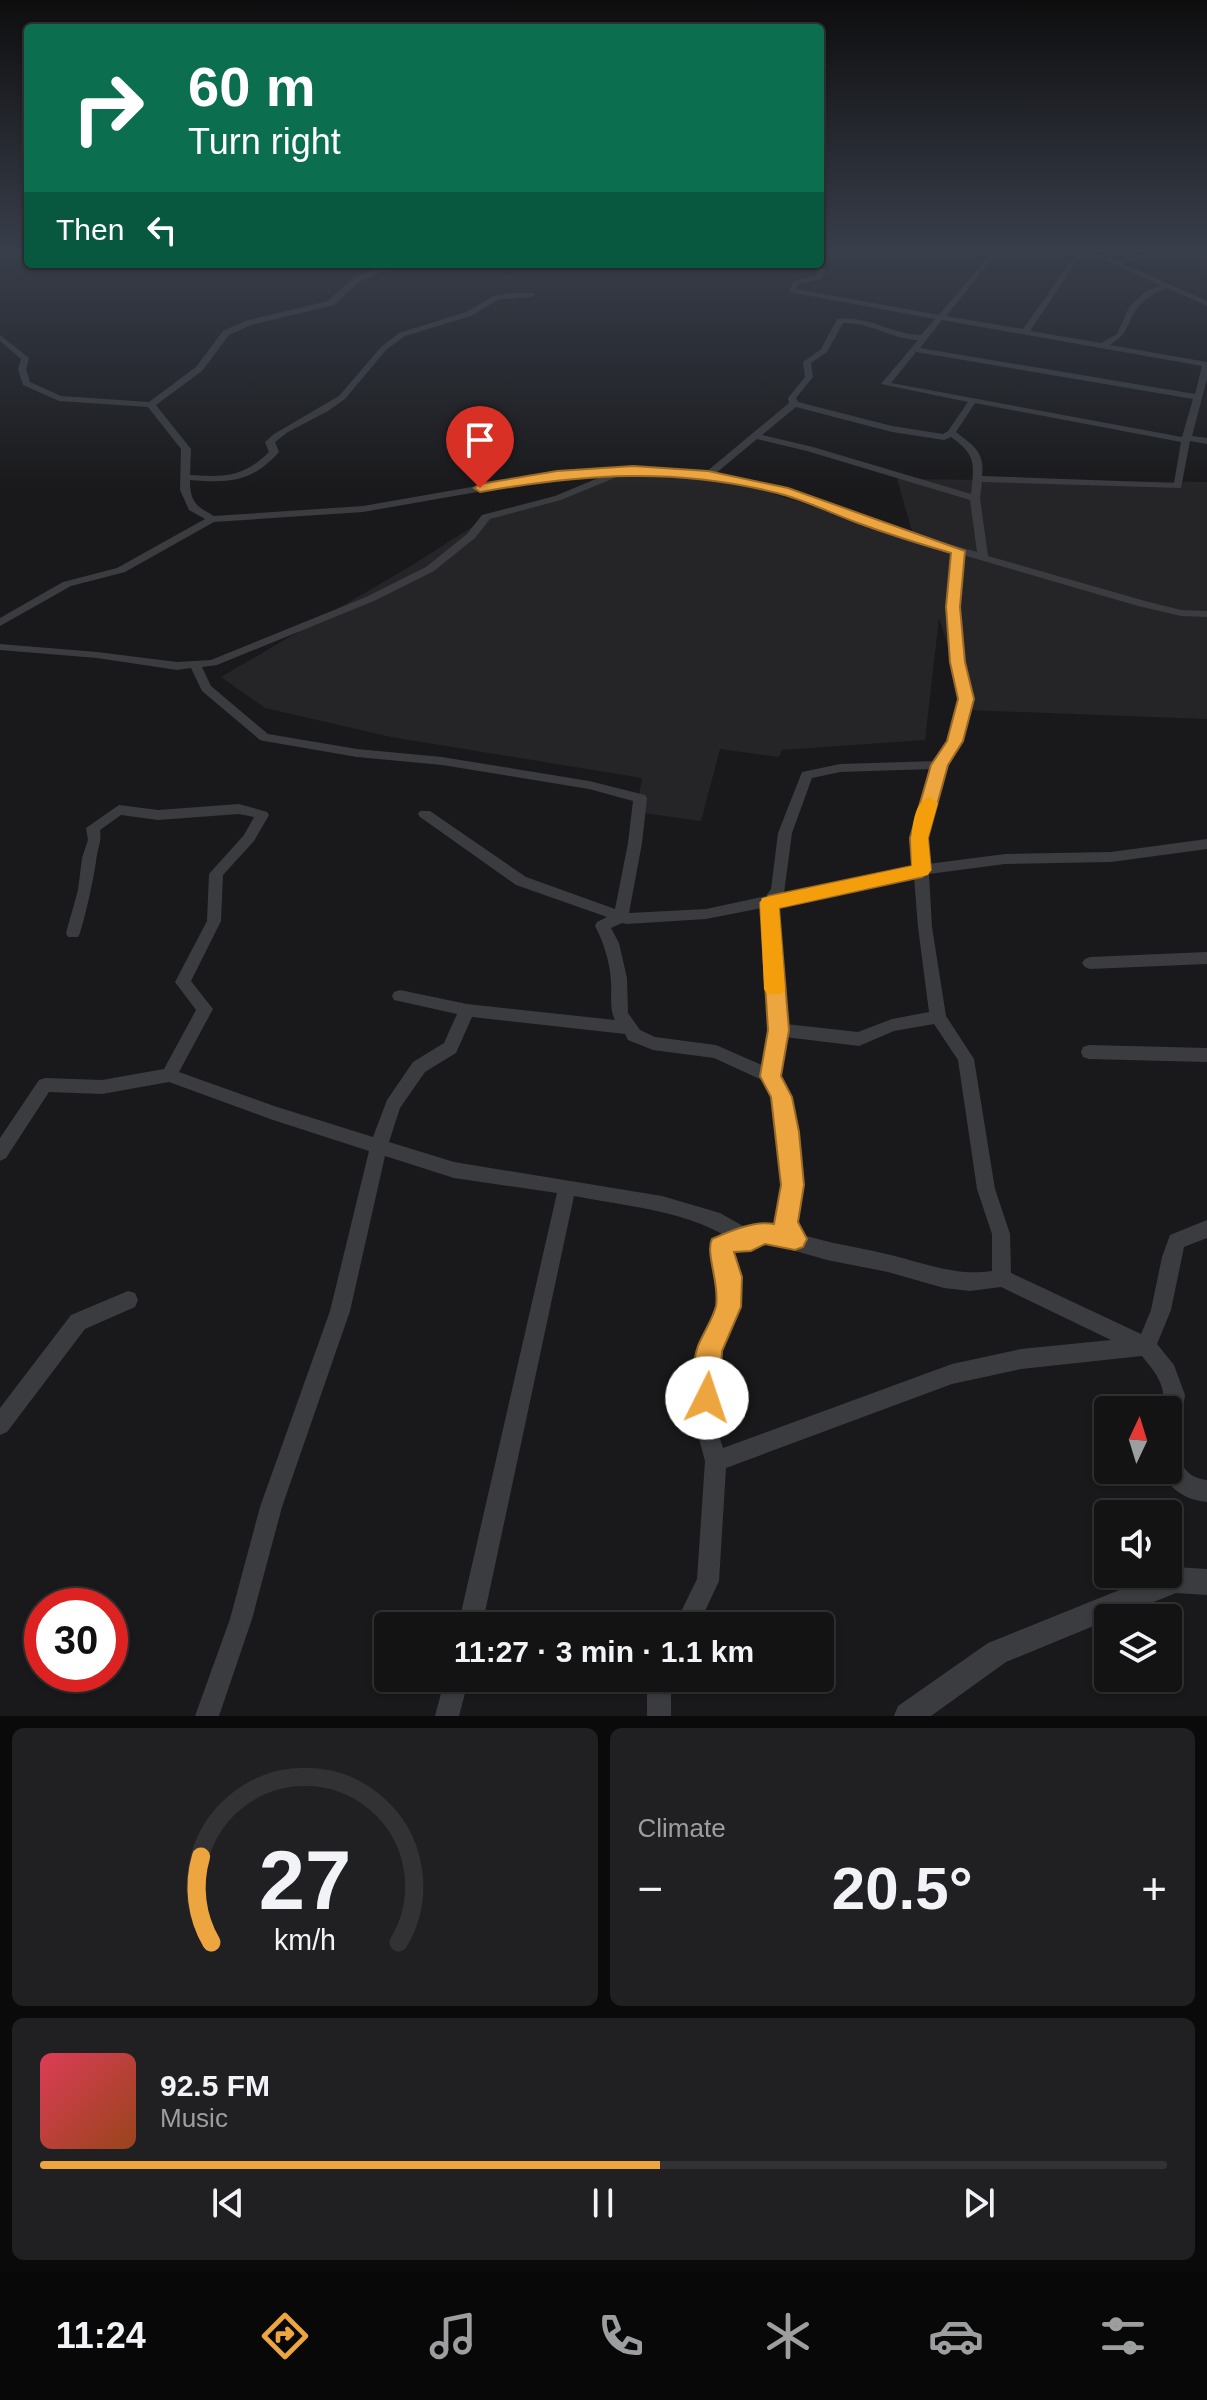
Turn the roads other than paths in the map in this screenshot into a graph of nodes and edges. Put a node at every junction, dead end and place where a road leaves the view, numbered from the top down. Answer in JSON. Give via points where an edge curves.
{"nodes":[{"id":1,"x":230,"y":331,"type":"edge"},
{"id":2,"x":412,"y":331,"type":"edge"},
{"id":3,"x":834,"y":331,"type":"edge"},
{"id":4,"x":890,"y":331,"type":"edge"},
{"id":5,"x":930,"y":331,"type":"edge"},
{"id":6,"x":1014,"y":331,"type":"edge"},
{"id":7,"x":1122,"y":331,"type":"edge"},
{"id":8,"x":1024,"y":333,"type":"joint"},
{"id":9,"x":0,"y":337,"type":"edge"},
{"id":10,"x":923,"y":338,"type":"junction"},
{"id":11,"x":1102,"y":346,"type":"junction"},
{"id":12,"x":913,"y":349,"type":"junction"},
{"id":13,"x":1207,"y":364,"type":"edge"},
{"id":14,"x":1199,"y":397,"type":"junction"},
{"id":15,"x":973,"y":400,"type":"junction"},
{"id":16,"x":794,"y":404,"type":"junction"},
{"id":17,"x":151,"y":405,"type":"junction"},
{"id":18,"x":951,"y":433,"type":"junction"},
{"id":19,"x":755,"y":436,"type":"junction"},
{"id":20,"x":1186,"y":439,"type":"junction"},
{"id":21,"x":1207,"y":441,"type":"edge"},
{"id":22,"x":620,"y":473,"type":"junction"},
{"id":23,"x":708,"y":475,"type":"junction"},
{"id":24,"x":185,"y":477,"type":"junction"},
{"id":25,"x":979,"y":479,"type":"junction"},
{"id":26,"x":975,"y":498,"type":"junction"},
{"id":27,"x":212,"y":519,"type":"junction"},
{"id":28,"x":958,"y":551,"type":"junction"},
{"id":29,"x":983,"y":558,"type":"junction"},
{"id":30,"x":1207,"y":614,"type":"edge"},
{"id":31,"x":0,"y":623,"type":"edge"},
{"id":32,"x":0,"y":647,"type":"edge"},
{"id":33,"x":195,"y":664,"type":"junction"},
{"id":34,"x":940,"y":765,"type":"junction"},
{"id":35,"x":425,"y":814,"type":"dead end"},
{"id":36,"x":1207,"y":844,"type":"edge"},
{"id":37,"x":922,"y":870,"type":"junction"},
{"id":38,"x":769,"y":903,"type":"junction"},
{"id":39,"x":621,"y":917,"type":"junction"},
{"id":40,"x":73,"y":933,"type":"dead end"},
{"id":41,"x":1207,"y":958,"type":"edge"},
{"id":42,"x":1090,"y":963,"type":"dead end"},
{"id":43,"x":400,"y":996,"type":"dead end"},
{"id":44,"x":467,"y":1010,"type":"junction"},
{"id":45,"x":938,"y":1017,"type":"junction"},
{"id":46,"x":630,"y":1028,"type":"junction"},
{"id":47,"x":778,"y":1030,"type":"junction"},
{"id":48,"x":1089,"y":1052,"type":"dead end"},
{"id":49,"x":1207,"y":1055,"type":"edge"},
{"id":50,"x":169,"y":1075,"type":"junction"},
{"id":51,"x":770,"y":1076,"type":"junction"},
{"id":52,"x":378,"y":1148,"type":"junction"},
{"id":53,"x":0,"y":1153,"type":"edge"},
{"id":54,"x":567,"y":1187,"type":"junction"},
{"id":55,"x":1207,"y":1229,"type":"edge"},
{"id":56,"x":795,"y":1239,"type":"junction"},
{"id":57,"x":751,"y":1240,"type":"junction"},
{"id":58,"x":1002,"y":1278,"type":"junction"},
{"id":59,"x":128,"y":1300,"type":"dead end"},
{"id":60,"x":1146,"y":1346,"type":"junction"},
{"id":61,"x":1175,"y":1396,"type":"edge"},
{"id":62,"x":0,"y":1425,"type":"edge"},
{"id":63,"x":716,"y":1461,"type":"junction"},
{"id":64,"x":1182,"y":1482,"type":"edge"},
{"id":65,"x":1207,"y":1491,"type":"edge"},
{"id":66,"x":1207,"y":1582,"type":"edge"},
{"id":67,"x":473,"y":1612,"type":"edge"},
{"id":68,"x":693,"y":1612,"type":"edge"},
{"id":69,"x":453,"y":1692,"type":"edge"},
{"id":70,"x":659,"y":1692,"type":"edge"},
{"id":71,"x":207,"y":1716,"type":"edge"},
{"id":72,"x":447,"y":1716,"type":"edge"},
{"id":73,"x":659,"y":1716,"type":"edge"},
{"id":74,"x":908,"y":1716,"type":"edge"}],
"edges":[{"from":1,"to":17,"type":"street","via":[[199,369]]},
{"from":2,"to":24,"type":"street","via":[[393,340],[334,404],[284,427],[270,442],[274,452],[253,474]]},
{"from":3,"to":16,"type":"street","via":[[824,350],[807,362],[809,377],[792,398]]},
{"from":4,"to":10,"type":"street"},
{"from":5,"to":10,"type":"street"},
{"from":6,"to":8,"type":"street"},
{"from":7,"to":11,"type":"street"},
{"from":8,"to":11,"type":"street"},
{"from":9,"to":17,"type":"street","via":[[25,358],[26,383],[59,398]]},
{"from":10,"to":12,"type":"street"},
{"from":11,"to":13,"type":"street"},
{"from":12,"to":14,"type":"street"},
{"from":12,"to":15,"type":"street","via":[[885,384]]},
{"from":13,"to":14,"type":"street"},
{"from":14,"to":20,"type":"street"},
{"from":15,"to":18,"type":"street"},
{"from":15,"to":20,"type":"street"},
{"from":16,"to":18,"type":"street","via":[[892,429],[944,437]]},
{"from":16,"to":19,"type":"street"},
{"from":17,"to":24,"type":"street","via":[[186,449]]},
{"from":18,"to":25,"type":"street","via":[[979,462]]},
{"from":19,"to":23,"type":"street"},
{"from":19,"to":26,"type":"street"},
{"from":20,"to":21,"type":"street"},
{"from":20,"to":25,"type":"street","via":[[1178,486]]},
{"from":22,"to":23,"type":"street"},
{"from":22,"to":27,"type":"street","via":[[557,475],[363,509]]},
{"from":22,"to":33,"type":"street","via":[[558,498],[486,517],[430,569],[237,655]]},
{"from":23,"to":28,"type":"street","via":[[783,490]]},
{"from":24,"to":27,"type":"street","via":[[192,508]]},
{"from":25,"to":26,"type":"street"},
{"from":26,"to":29,"type":"street"},
{"from":27,"to":31,"type":"street","via":[[121,570],[67,584]]},
{"from":28,"to":29,"type":"street"},
{"from":28,"to":34,"type":"street","via":[[953,607],[966,699],[955,741]]},
{"from":29,"to":30,"type":"street","via":[[1166,610]]},
{"from":32,"to":33,"type":"street"},
{"from":33,"to":39,"type":"street","via":[[206,688],[264,737],[442,761],[640,798]]},
{"from":34,"to":37,"type":"street","via":[[919,838]]},
{"from":34,"to":38,"type":"street","via":[[840,768],[807,775],[785,833],[778,890]]},
{"from":35,"to":39,"type":"street","via":[[521,881]]},
{"from":36,"to":37,"type":"street","via":[[1111,857],[1005,859]]},
{"from":37,"to":38,"type":"street"},
{"from":37,"to":45,"type":"street"},
{"from":38,"to":39,"type":"street","via":[[706,914]]},
{"from":38,"to":47,"type":"street"},
{"from":39,"to":46,"type":"street","via":[[602,926],[619,978],[620,1014]]},
{"from":40,"to":50,"type":"street","via":[[95,840],[93,828],[119,810],[158,815],[239,809],[262,815],[216,874],[214,921],[183,982],[205,1009]]},
{"from":41,"to":42,"type":"street"},
{"from":43,"to":44,"type":"street"},
{"from":44,"to":46,"type":"street"},
{"from":44,"to":52,"type":"street","via":[[450,1048],[419,1067],[393,1105]]},
{"from":45,"to":47,"type":"street","via":[[892,1025],[859,1039]]},
{"from":45,"to":58,"type":"street","via":[[966,1059],[986,1189],[1001,1234]]},
{"from":46,"to":51,"type":"street","via":[[653,1043],[716,1052]]},
{"from":47,"to":51,"type":"street"},
{"from":48,"to":49,"type":"street"},
{"from":50,"to":52,"type":"street"},
{"from":50,"to":53,"type":"street","via":[[102,1087],[45,1085]]},
{"from":51,"to":56,"type":"street","via":[[781,1097],[788,1132],[792,1185],[786,1223]]},
{"from":52,"to":54,"type":"street","via":[[454,1170]]},
{"from":52,"to":71,"type":"street","via":[[340,1311],[271,1507],[241,1619]]},
{"from":54,"to":57,"type":"street","via":[[662,1204],[714,1219]]},
{"from":54,"to":67,"type":"street"},
{"from":55,"to":60,"type":"street","via":[[1177,1241],[1161,1310]]},
{"from":56,"to":57,"type":"street","via":[[762,1233]]},
{"from":56,"to":58,"type":"street","via":[[935,1280],[976,1284]]},
{"from":57,"to":63,"type":"street","via":[[720,1247],[729,1277],[728,1307],[709,1350],[703,1416]]},
{"from":58,"to":60,"type":"street"},
{"from":59,"to":62,"type":"street","via":[[78,1322]]},
{"from":60,"to":61,"type":"street","via":[[1167,1372]]},
{"from":60,"to":63,"type":"street","via":[[1021,1359],[952,1374]]},
{"from":63,"to":68,"type":"street","via":[[708,1581]]},
{"from":64,"to":65,"type":"street"},
{"from":66,"to":74,"type":"street","via":[[1176,1580],[997,1652]]},
{"from":69,"to":72,"type":"street"},
{"from":70,"to":73,"type":"street"}]}
